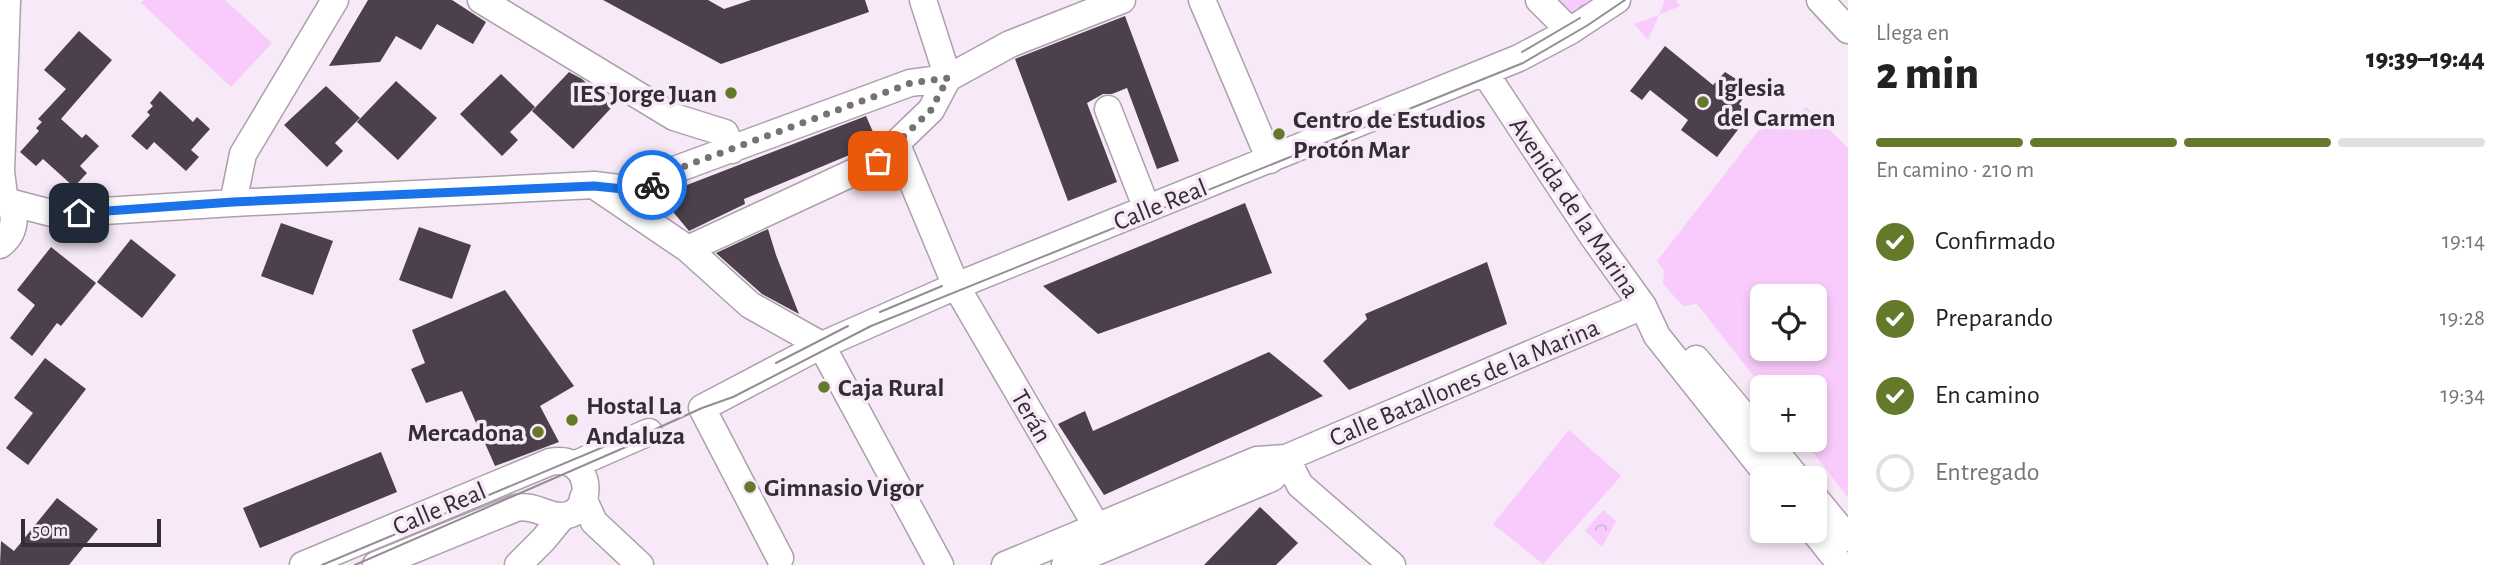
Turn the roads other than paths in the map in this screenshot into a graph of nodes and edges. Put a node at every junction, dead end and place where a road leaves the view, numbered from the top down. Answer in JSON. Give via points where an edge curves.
{"nodes":[{"id":1,"x":6,"y":0,"type":"edge"},
{"id":2,"x":335,"y":0,"type":"edge"},
{"id":3,"x":481,"y":0,"type":"edge"},
{"id":4,"x":923,"y":0,"type":"edge"},
{"id":5,"x":1122,"y":0,"type":"edge"},
{"id":6,"x":1202,"y":0,"type":"edge"},
{"id":7,"x":1538,"y":0,"type":"edge"},
{"id":8,"x":1617,"y":0,"type":"edge"},
{"id":9,"x":1820,"y":0,"type":"edge"},
{"id":10,"x":1848,"y":30,"type":"edge"},
{"id":11,"x":1570,"y":31,"type":"junction"},
{"id":12,"x":1485,"y":73,"type":"junction"},
{"id":13,"x":948,"y":78,"type":"junction"},
{"id":14,"x":1108,"y":109,"type":"dead end"},
{"id":15,"x":897,"y":145,"type":"junction"},
{"id":16,"x":732,"y":150,"type":"junction"},
{"id":17,"x":1270,"y":160,"type":"junction"},
{"id":18,"x":594,"y":186,"type":"junction"},
{"id":19,"x":4,"y":196,"type":"edge"},
{"id":20,"x":233,"y":202,"type":"junction"},
{"id":21,"x":1147,"y":209,"type":"junction"},
{"id":22,"x":55,"y":214,"type":"junction"},
{"id":23,"x":5,"y":241,"type":"edge"},
{"id":24,"x":688,"y":249,"type":"junction"},
{"id":25,"x":956,"y":286,"type":"junction"},
{"id":26,"x":1643,"y":306,"type":"junction"},
{"id":27,"x":820,"y":346,"type":"junction"},
{"id":28,"x":1750,"y":423,"type":"edge"},
{"id":29,"x":649,"y":432,"type":"dead end"},
{"id":30,"x":1775,"y":452,"type":"edge"},
{"id":31,"x":1286,"y":458,"type":"junction"},
{"id":32,"x":576,"y":464,"type":"junction"},
{"id":33,"x":1760,"y":466,"type":"edge"},
{"id":34,"x":1787,"y":466,"type":"edge"},
{"id":35,"x":565,"y":511,"type":"junction"},
{"id":36,"x":1827,"y":513,"type":"edge"},
{"id":37,"x":1102,"y":537,"type":"junction"},
{"id":38,"x":1848,"y":538,"type":"edge"},
{"id":39,"x":1823,"y":543,"type":"edge"},
{"id":40,"x":780,"y":558,"type":"dead end"},
{"id":41,"x":522,"y":564,"type":"edge"},
{"id":42,"x":303,"y":565,"type":"edge"},
{"id":43,"x":376,"y":565,"type":"edge"},
{"id":44,"x":640,"y":565,"type":"edge"},
{"id":45,"x":940,"y":565,"type":"edge"},
{"id":46,"x":1005,"y":565,"type":"edge"},
{"id":47,"x":1065,"y":565,"type":"edge"},
{"id":48,"x":1392,"y":565,"type":"edge"},
{"id":49,"x":1841,"y":565,"type":"edge"}],
"edges":[{"from":1,"to":19,"type":"street"},
{"from":2,"to":20,"type":"street","via":[[243,154]]},
{"from":3,"to":16,"type":"street","via":[[674,117],[725,133]]},
{"from":4,"to":13,"type":"street"},
{"from":5,"to":13,"type":"street","via":[[1010,44]]},
{"from":6,"to":17,"type":"street"},
{"from":7,"to":11,"type":"street"},
{"from":8,"to":11,"type":"street","name":"Calle Real"},
{"from":9,"to":10,"type":"street"},
{"from":11,"to":12,"type":"street","name":"Calle Real"},
{"from":12,"to":17,"type":"street","name":"Calle Real"},
{"from":12,"to":26,"type":"street","name":"Avenida de la Marina"},
{"from":13,"to":15,"type":"street","via":[[931,110]]},
{"from":13,"to":16,"type":"street","via":[[911,83]]},
{"from":14,"to":21,"type":"street"},
{"from":15,"to":24,"type":"street","via":[[878,161]]},
{"from":15,"to":25,"type":"street","name":"Terán"},
{"from":16,"to":18,"type":"street","via":[[677,169],[643,191]]},
{"from":17,"to":21,"type":"street","name":"Calle Real"},
{"from":18,"to":20,"type":"street"},
{"from":18,"to":24,"type":"street"},
{"from":19,"to":22,"type":"street"},
{"from":19,"to":23,"type":"street","via":[[14,219]]},
{"from":20,"to":22,"type":"street"},
{"from":21,"to":25,"type":"street","name":"Calle Real"},
{"from":22,"to":23,"type":"street","via":[[20,228]]},
{"from":24,"to":27,"type":"street","via":[[750,305]]},
{"from":25,"to":27,"type":"street","name":"Calle Real"},
{"from":25,"to":37,"type":"street","name":"Terán"},
{"from":26,"to":28,"type":"street","name":"Avenida de la Marina","via":[[1668,327]]},
{"from":26,"to":31,"type":"street","name":"Calle Batallones de la Marina"},
{"from":26,"to":33,"type":"street","name":"Avenida de la Marina","via":[[1657,336]]},
{"from":27,"to":40,"type":"street","name":"Calle Real","via":[[702,408]]},
{"from":27,"to":45,"type":"street"},
{"from":29,"to":32,"type":"street","name":"Calle Real"},
{"from":30,"to":34,"type":"street","name":"Avenida de la Marina"},
{"from":31,"to":37,"type":"street","via":[[1272,478]]},
{"from":31,"to":48,"type":"street","via":[[1300,485]]},
{"from":32,"to":35,"type":"street","via":[[585,479]]},
{"from":32,"to":42,"type":"street","name":"Calle Real","via":[[563,459],[550,462]]},
{"from":35,"to":41,"type":"street"},
{"from":35,"to":43,"type":"street","name":"Calle Real","via":[[516,508]]},
{"from":35,"to":44,"type":"street","name":"Calle Real","via":[[594,523]]},
{"from":36,"to":38,"type":"street"},
{"from":37,"to":46,"type":"street"},
{"from":37,"to":47,"type":"street"},
{"from":39,"to":49,"type":"street"}]}
